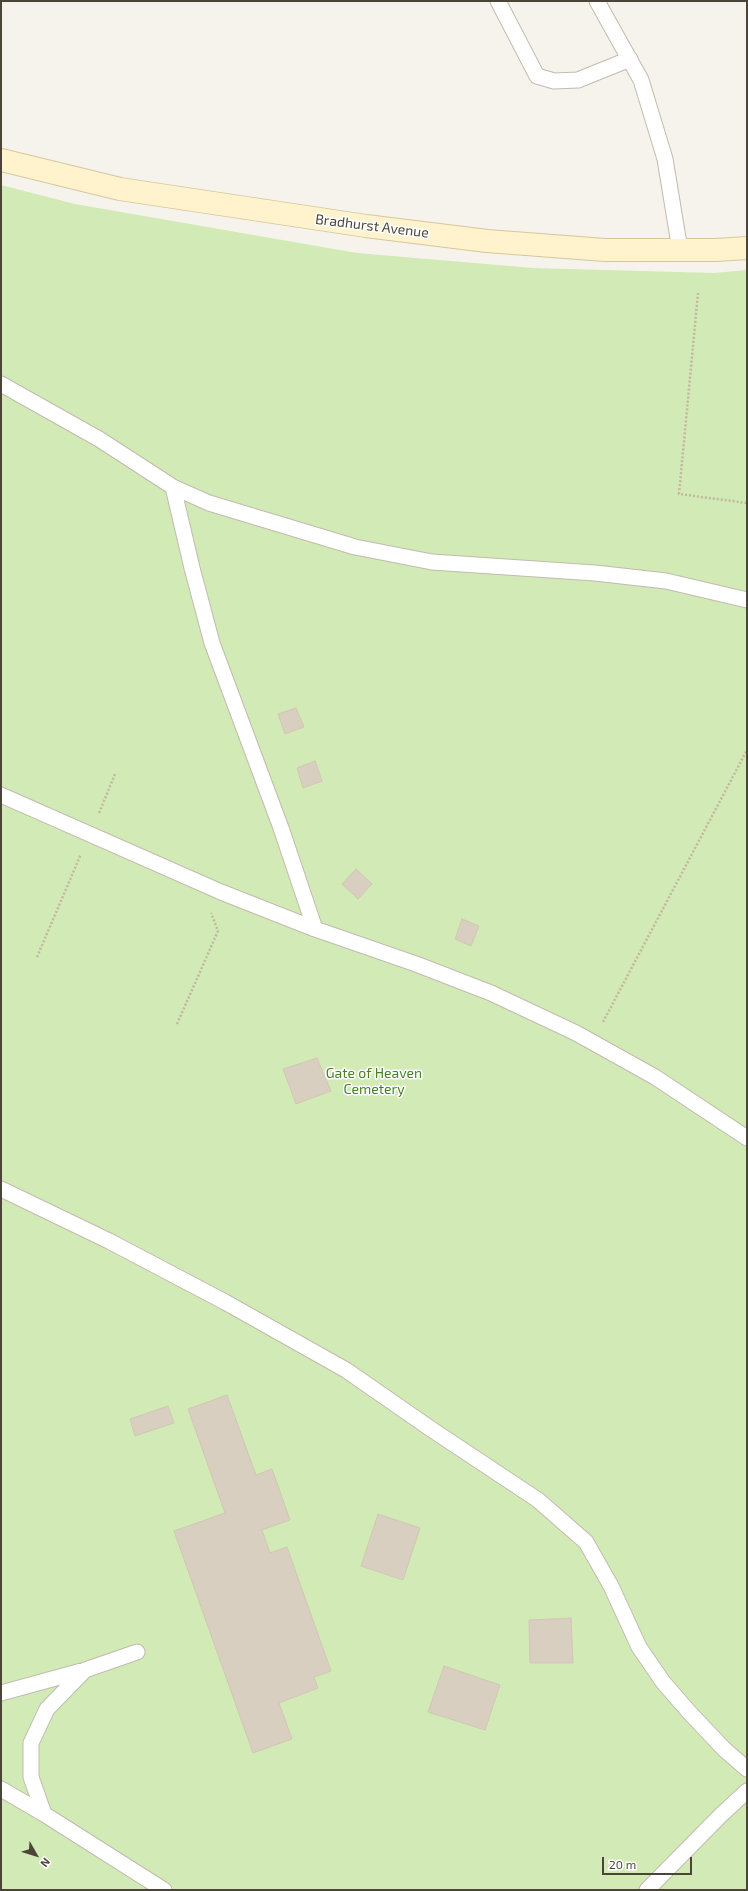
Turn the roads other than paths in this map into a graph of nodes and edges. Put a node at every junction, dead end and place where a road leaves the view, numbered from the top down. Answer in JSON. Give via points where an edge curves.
{"nodes":[{"id":1,"x":498,"y":1,"type":"edge"},
{"id":2,"x":597,"y":1,"type":"edge"},
{"id":3,"x":630,"y":59,"type":"junction"},
{"id":4,"x":1,"y":160,"type":"edge"},
{"id":5,"x":747,"y":248,"type":"edge"},
{"id":6,"x":680,"y":250,"type":"junction"},
{"id":7,"x":1,"y":384,"type":"edge"},
{"id":8,"x":173,"y":487,"type":"junction"},
{"id":9,"x":747,"y":600,"type":"edge"},
{"id":10,"x":1,"y":795,"type":"edge"},
{"id":11,"x":315,"y":929,"type":"junction"},
{"id":12,"x":747,"y":1138,"type":"edge"},
{"id":13,"x":1,"y":1189,"type":"edge"},
{"id":14,"x":137,"y":1652,"type":"dead end"},
{"id":15,"x":85,"y":1670,"type":"junction"},
{"id":16,"x":1,"y":1693,"type":"edge"},
{"id":17,"x":747,"y":1768,"type":"edge"},
{"id":18,"x":1,"y":1789,"type":"edge"},
{"id":19,"x":747,"y":1791,"type":"edge"},
{"id":20,"x":44,"y":1814,"type":"junction"},
{"id":21,"x":164,"y":1890,"type":"edge"},
{"id":22,"x":647,"y":1890,"type":"edge"}],
"edges":[{"from":1,"to":3,"type":"lane","via":[[537,76],[554,81],[578,80]]},
{"from":2,"to":3,"type":"lane"},
{"from":3,"to":6,"type":"lane","via":[[641,80],[665,159]]},
{"from":4,"to":6,"type":"main road","name":"Bradhurst Avenue","via":[[120,189],[366,226],[487,241],[605,250]]},
{"from":5,"to":6,"type":"main road","name":"Bradhurst Avenue"},
{"from":7,"to":8,"type":"lane","via":[[99,439]]},
{"from":8,"to":9,"type":"lane","via":[[209,503],[355,547],[432,562],[595,573],[666,581]]},
{"from":8,"to":11,"type":"lane","via":[[212,643],[281,828]]},
{"from":10,"to":11,"type":"lane","via":[[200,883]]},
{"from":11,"to":12,"type":"lane","via":[[416,964],[491,994],[592,1042],[655,1076]]},
{"from":13,"to":17,"type":"lane","via":[[136,1255],[346,1370],[538,1500],[586,1542],[639,1647],[663,1682],[714,1738]]},
{"from":14,"to":15,"type":"lane"},
{"from":15,"to":16,"type":"lane"},
{"from":15,"to":20,"type":"lane","via":[[47,1709],[31,1743],[30,1777]]},
{"from":18,"to":20,"type":"lane"},
{"from":19,"to":22,"type":"lane"},
{"from":20,"to":21,"type":"lane"}]}
